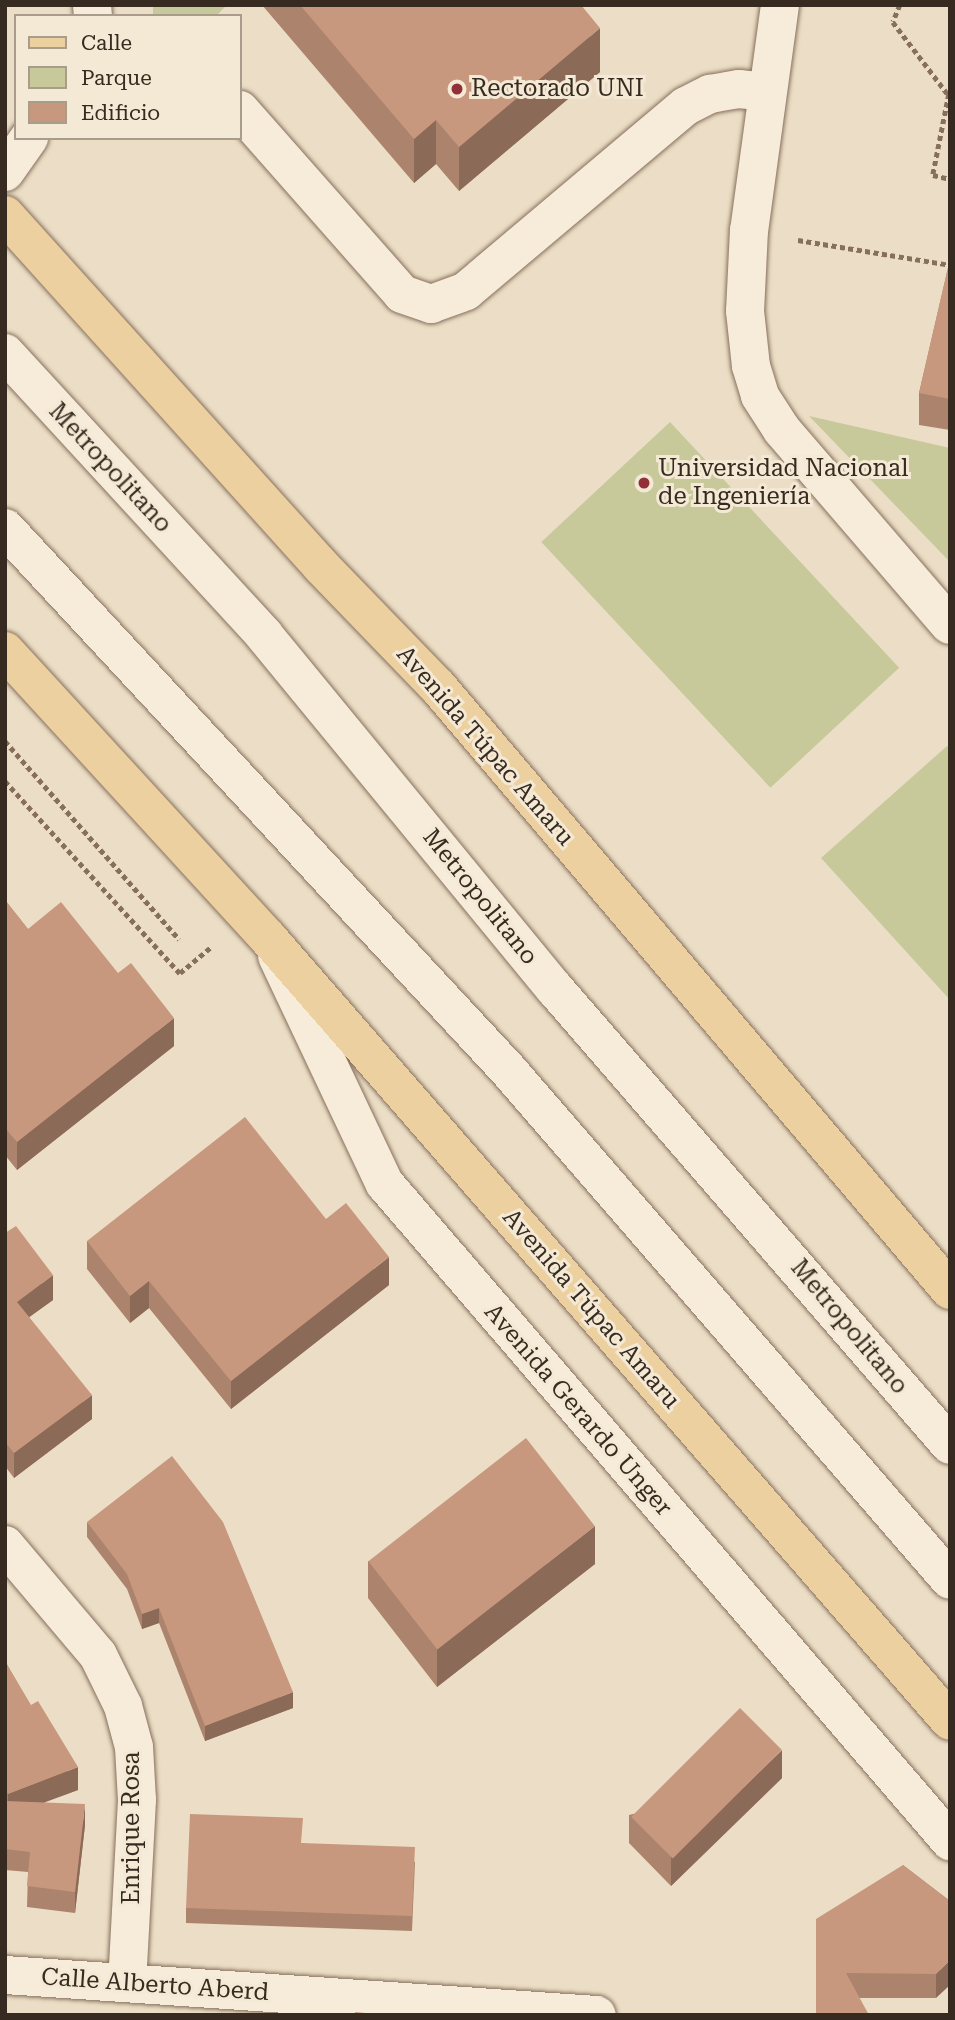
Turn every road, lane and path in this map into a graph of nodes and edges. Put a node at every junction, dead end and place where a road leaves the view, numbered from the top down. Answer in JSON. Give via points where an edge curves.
{"nodes":[{"id":1,"x":780,"y":5,"type":"edge"},
{"id":2,"x":900,"y":5,"type":"edge"},
{"id":3,"x":766,"y":92,"type":"junction"},
{"id":4,"x":949,"y":95,"type":"edge"},
{"id":5,"x":242,"y":112,"type":"edge"},
{"id":6,"x":28,"y":140,"type":"edge"},
{"id":7,"x":5,"y":172,"type":"edge"},
{"id":8,"x":950,"y":179,"type":"edge"},
{"id":9,"x":5,"y":215,"type":"edge"},
{"id":10,"x":749,"y":230,"type":"junction"},
{"id":11,"x":950,"y":265,"type":"edge"},
{"id":12,"x":5,"y":354,"type":"edge"},
{"id":13,"x":5,"y":528,"type":"edge"},
{"id":14,"x":950,"y":625,"type":"edge"},
{"id":15,"x":5,"y":650,"type":"edge"},
{"id":16,"x":5,"y":741,"type":"edge"},
{"id":17,"x":5,"y":781,"type":"edge"},
{"id":18,"x":258,"y":927,"type":"junction"},
{"id":19,"x":179,"y":940,"type":"dead end"},
{"id":20,"x":950,"y":1290,"type":"edge"},
{"id":21,"x":950,"y":1445,"type":"edge"},
{"id":22,"x":5,"y":1545,"type":"edge"},
{"id":23,"x":950,"y":1580,"type":"edge"},
{"id":24,"x":950,"y":1721,"type":"edge"},
{"id":25,"x":950,"y":1841,"type":"edge"},
{"id":26,"x":5,"y":1975,"type":"edge"},
{"id":27,"x":128,"y":1983,"type":"junction"},
{"id":28,"x":597,"y":2015,"type":"edge"}],
"edges":[{"from":1,"to":3,"type":"street"},
{"from":2,"to":4,"type":"path","via":[[893,22]]},
{"from":3,"to":5,"type":"street","via":[[739,89],[710,94],[686,106],[466,291],[431,304],[402,294]]},
{"from":3,"to":10,"type":"street"},
{"from":4,"to":8,"type":"path","via":[[933,175]]},
{"from":6,"to":7,"type":"street"},
{"from":9,"to":20,"type":"main road","name":"Avenida Túpac Amaru","via":[[321,566],[438,687]]},
{"from":10,"to":11,"type":"path","via":[[902,261]]},
{"from":10,"to":14,"type":"street","via":[[745,311],[751,366],[760,397],[782,430]]},
{"from":12,"to":21,"type":"street","name":"Metropolitano","via":[[264,635],[555,989]]},
{"from":13,"to":23,"type":"street","via":[[509,1072]]},
{"from":15,"to":18,"type":"main road","name":"Avenida Túpac Amaru"},
{"from":16,"to":19,"type":"path"},
{"from":17,"to":18,"type":"path","via":[[180,973]]},
{"from":18,"to":24,"type":"main road","name":"Avenida Túpac Amaru"},
{"from":18,"to":25,"type":"street","name":"Avenida Gerardo Unger","via":[[385,1184]]},
{"from":22,"to":27,"type":"street","name":"Enrique Rosa","via":[[98,1655],[123,1706],[134,1747],[137,1800]]},
{"from":26,"to":27,"type":"street","name":"Calle Alberto Aberd"},
{"from":27,"to":28,"type":"street","name":"Calle Alberto Aberd"}]}
